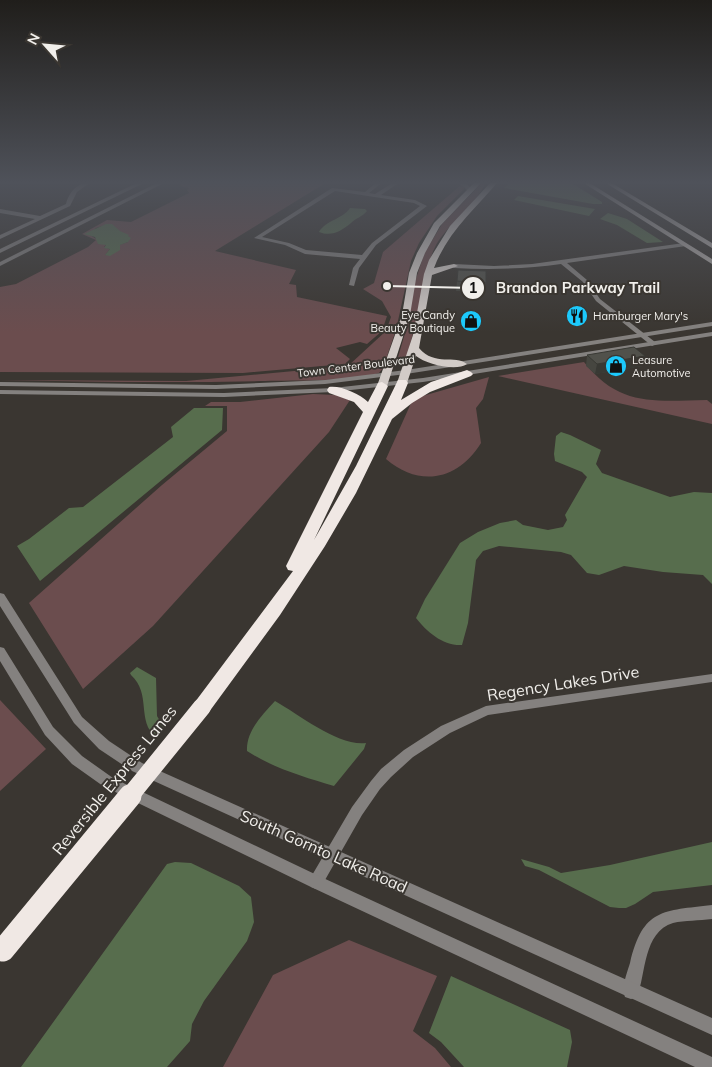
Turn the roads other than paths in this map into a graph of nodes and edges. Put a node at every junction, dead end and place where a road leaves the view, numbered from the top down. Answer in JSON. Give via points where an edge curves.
{"nodes":[{"id":1,"x":12,"y":232,"type":"edge"},
{"id":2,"x":41,"y":232,"type":"edge"},
{"id":3,"x":64,"y":232,"type":"edge"},
{"id":4,"x":266,"y":232,"type":"edge"},
{"id":5,"x":390,"y":232,"type":"edge"},
{"id":6,"x":434,"y":232,"type":"edge"},
{"id":7,"x":450,"y":232,"type":"edge"},
{"id":8,"x":663,"y":232,"type":"edge"},
{"id":9,"x":688,"y":232,"type":"edge"},
{"id":10,"x":0,"y":238,"type":"edge"},
{"id":11,"x":686,"y":246,"type":"junction"},
{"id":12,"x":712,"y":246,"type":"edge"},
{"id":13,"x":0,"y":252,"type":"edge"},
{"id":14,"x":712,"y":252,"type":"edge"},
{"id":15,"x":362,"y":257,"type":"junction"},
{"id":16,"x":434,"y":258,"type":"junction"},
{"id":17,"x":562,"y":262,"type":"junction"},
{"id":18,"x":712,"y":262,"type":"edge"},
{"id":19,"x":0,"y":264,"type":"edge"},
{"id":20,"x":454,"y":266,"type":"junction"},
{"id":21,"x":428,"y":274,"type":"junction"},
{"id":22,"x":352,"y":285,"type":"dead end"},
{"id":23,"x":712,"y":324,"type":"edge"},
{"id":24,"x":712,"y":334,"type":"edge"},
{"id":25,"x":642,"y":335,"type":"junction"},
{"id":26,"x":652,"y":344,"type":"junction"},
{"id":27,"x":414,"y":348,"type":"junction"},
{"id":28,"x":464,"y":369,"type":"junction"},
{"id":29,"x":404,"y":378,"type":"junction"},
{"id":30,"x":385,"y":380,"type":"junction"},
{"id":31,"x":0,"y":384,"type":"edge"},
{"id":32,"x":333,"y":390,"type":"junction"},
{"id":33,"x":0,"y":392,"type":"edge"},
{"id":34,"x":369,"y":412,"type":"junction"},
{"id":35,"x":386,"y":420,"type":"junction"},
{"id":36,"x":0,"y":597,"type":"edge"},
{"id":37,"x":258,"y":632,"type":"junction"},
{"id":38,"x":0,"y":651,"type":"edge"},
{"id":39,"x":712,"y":678,"type":"edge"},
{"id":40,"x":333,"y":855,"type":"junction"},
{"id":41,"x":316,"y":882,"type":"junction"},
{"id":42,"x":712,"y":912,"type":"edge"},
{"id":43,"x":0,"y":953,"type":"edge"},
{"id":44,"x":631,"y":991,"type":"junction"},
{"id":45,"x":712,"y":1027,"type":"edge"},
{"id":46,"x":712,"y":1066,"type":"edge"}],
"edges":[{"from":1,"to":10,"type":"street"},
{"from":2,"to":13,"type":"street"},
{"from":3,"to":19,"type":"street"},
{"from":4,"to":15,"type":"street","via":[[256,238],[287,244],[305,252]]},
{"from":5,"to":15,"type":"street"},
{"from":6,"to":30,"type":"main road","via":[[413,273],[406,316]]},
{"from":7,"to":16,"type":"main road"},
{"from":8,"to":11,"type":"main road"},
{"from":9,"to":12,"type":"main road"},
{"from":11,"to":14,"type":"main road"},
{"from":11,"to":17,"type":"street"},
{"from":11,"to":18,"type":"main road"},
{"from":15,"to":22,"type":"street"},
{"from":16,"to":20,"type":"main road"},
{"from":16,"to":21,"type":"main road"},
{"from":17,"to":20,"type":"street","via":[[513,267]]},
{"from":17,"to":25,"type":"street","via":[[585,282],[598,300]]},
{"from":20,"to":21,"type":"main road"},
{"from":21,"to":27,"type":"main road"},
{"from":23,"to":25,"type":"street","name":"Town Center Boulevard"},
{"from":24,"to":26,"type":"street","name":"Town Center Boulevard"},
{"from":25,"to":26,"type":"street"},
{"from":25,"to":28,"type":"street","name":"Town Center Boulevard"},
{"from":26,"to":28,"type":"street","name":"Town Center Boulevard"},
{"from":27,"to":28,"type":"main road","via":[[433,362]]},
{"from":27,"to":29,"type":"main road"},
{"from":28,"to":29,"type":"street","name":"Town Center Boulevard"},
{"from":28,"to":35,"type":"highway","via":[[406,401]]},
{"from":29,"to":30,"type":"street","name":"Town Center Boulevard"},
{"from":29,"to":35,"type":"highway","name":"Reversible Express Lanes"},
{"from":30,"to":31,"type":"street","name":"Town Center Boulevard","via":[[250,386]]},
{"from":30,"to":32,"type":"street","name":"Town Center Boulevard"},
{"from":30,"to":34,"type":"highway","name":"Reversible Express Lanes"},
{"from":32,"to":33,"type":"street","name":"Town Center Boulevard","via":[[224,395]]},
{"from":32,"to":34,"type":"highway","via":[[358,398]]},
{"from":34,"to":37,"type":"highway","name":"Reversible Express Lanes","via":[[305,546]]},
{"from":35,"to":37,"type":"highway","name":"Reversible Express Lanes","via":[[328,529]]},
{"from":36,"to":40,"type":"street","name":"South Gornto Lake Road","via":[[72,712],[104,745],[137,767]]},
{"from":37,"to":43,"type":"highway","name":"Reversible Express Lanes","bridge":true,"via":[[141,784]]},
{"from":38,"to":41,"type":"street","name":"South Gornto Lake Road","via":[[49,731],[92,772]]},
{"from":39,"to":40,"type":"street","name":"Regency Lakes Drive","via":[[486,711],[454,724],[419,744],[386,773],[365,800]]},
{"from":40,"to":41,"type":"street","name":"Regency Lakes Drive"},
{"from":40,"to":44,"type":"street","name":"South Gornto Lake Road"},
{"from":41,"to":46,"type":"street","name":"South Gornto Lake Road"},
{"from":42,"to":44,"type":"street","via":[[668,917],[658,923],[644,942]]},
{"from":44,"to":45,"type":"street","name":"South Gornto Lake Road"}]}
